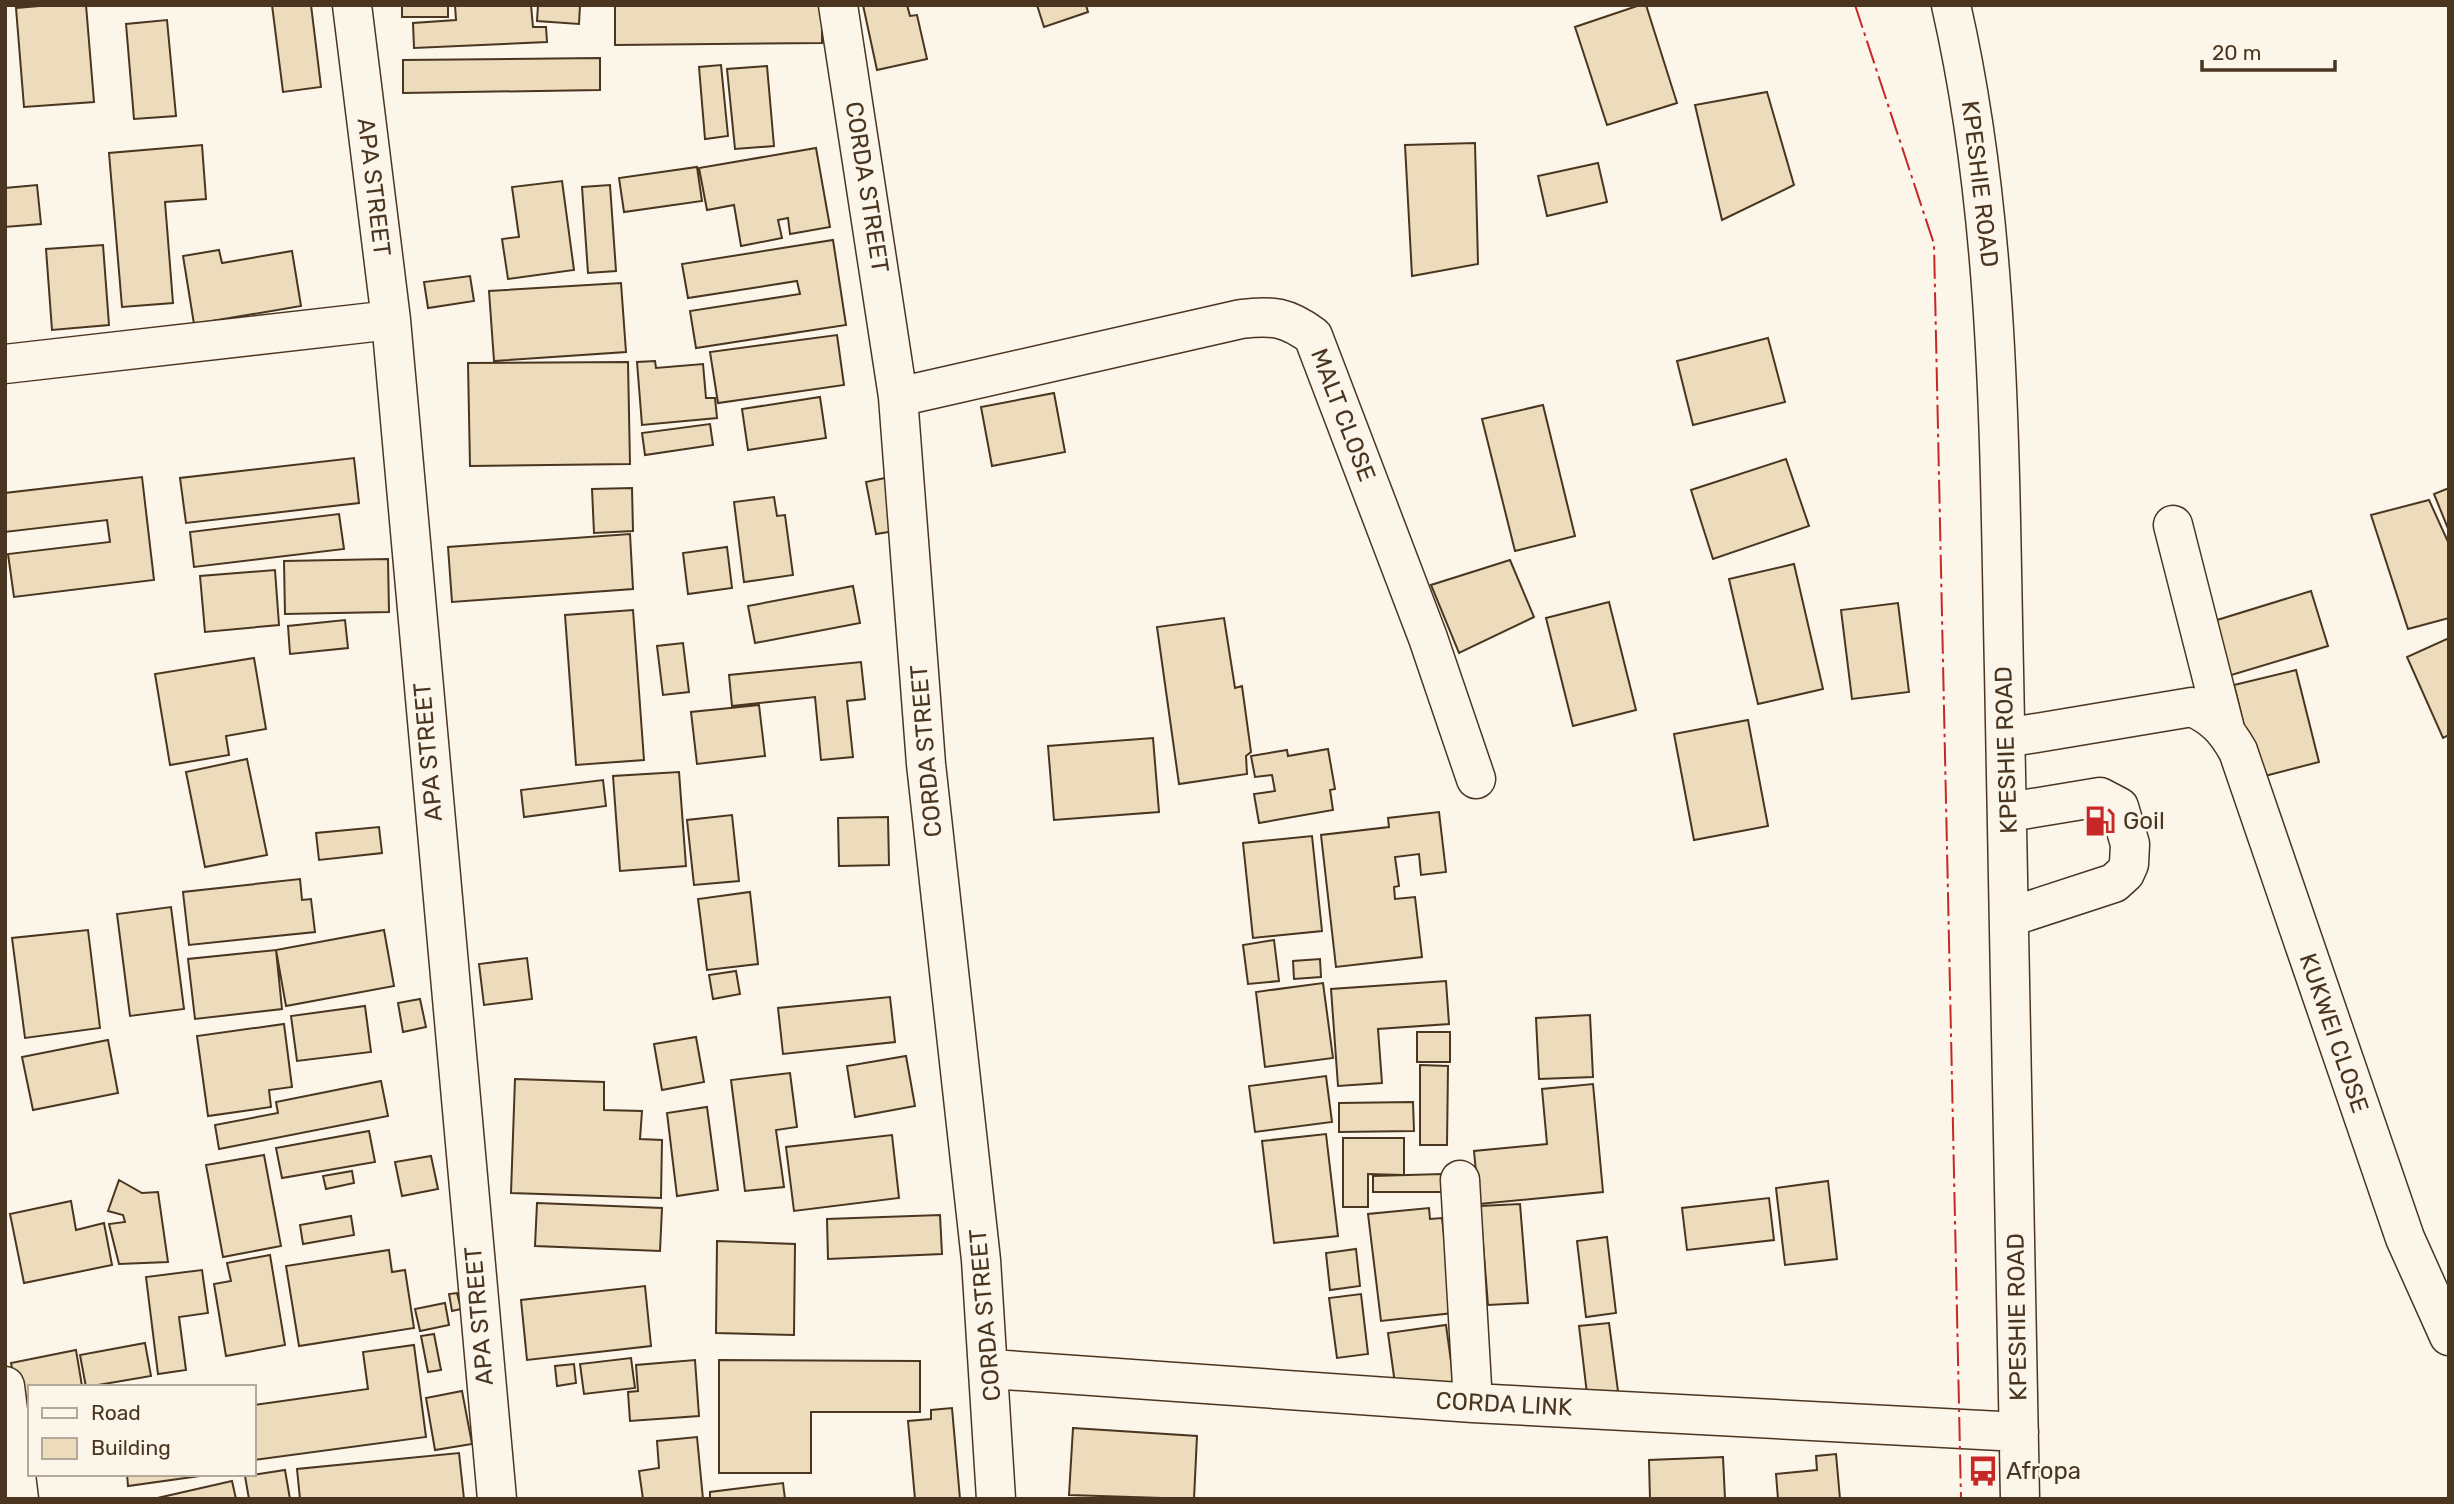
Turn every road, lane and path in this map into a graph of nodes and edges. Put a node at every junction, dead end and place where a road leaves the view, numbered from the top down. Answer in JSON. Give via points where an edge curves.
{"nodes":[{"id":1,"x":352,"y":5,"type":"edge"},
{"id":2,"x":838,"y":5,"type":"edge"},
{"id":3,"x":1951,"y":5,"type":"edge"},
{"id":4,"x":391,"y":320,"type":"junction"},
{"id":5,"x":5,"y":364,"type":"edge"},
{"id":6,"x":898,"y":397,"type":"junction"},
{"id":7,"x":2173,"y":525,"type":"dead end"},
{"id":8,"x":2225,"y":729,"type":"junction"},
{"id":9,"x":2006,"y":738,"type":"junction"},
{"id":10,"x":1476,"y":779,"type":"dead end"},
{"id":11,"x":2009,"y":812,"type":"junction"},
{"id":12,"x":2010,"y":917,"type":"junction"},
{"id":13,"x":1460,"y":1180,"type":"dead end"},
{"id":14,"x":2449,"y":1336,"type":"edge"},
{"id":15,"x":990,"y":1369,"type":"junction"},
{"id":16,"x":5,"y":1386,"type":"edge"},
{"id":17,"x":1473,"y":1403,"type":"junction"},
{"id":18,"x":2019,"y":1433,"type":"junction"},
{"id":19,"x":19,"y":1499,"type":"edge"},
{"id":20,"x":497,"y":1499,"type":"edge"},
{"id":21,"x":996,"y":1499,"type":"edge"},
{"id":22,"x":2020,"y":1499,"type":"edge"}],
"edges":[{"from":1,"to":4,"type":"street","name":"APA STREET"},
{"from":2,"to":6,"type":"street","name":"CORDA STREET"},
{"from":3,"to":9,"type":"street","name":"KPESHIE ROAD","via":[[1981,164],[1992,277]]},
{"from":4,"to":5,"type":"street"},
{"from":4,"to":20,"type":"street","name":"APA STREET"},
{"from":6,"to":10,"type":"street","name":"MALT CLOSE","via":[[1241,319],[1270,315],[1295,323],[1313,336],[1428,638]]},
{"from":6,"to":15,"type":"street","name":"CORDA STREET","via":[[926,764],[963,1077]]},
{"from":7,"to":8,"type":"street","name":"KUKWEI CLOSE"},
{"from":8,"to":9,"type":"street","name":"KUKWEI CLOSE","via":[[2192,707]]},
{"from":8,"to":14,"type":"street","name":"KUKWEI CLOSE","via":[[2248,777],[2405,1238]]},
{"from":9,"to":11,"type":"street","name":"KPESHIE ROAD"},
{"from":11,"to":12,"type":"street","name":"KPESHIE ROAD"},
{"from":11,"to":12,"type":"street","via":[[2100,797],[2119,807],[2130,844],[2129,864],[2114,883]]},
{"from":12,"to":18,"type":"street","name":"KPESHIE ROAD"},
{"from":13,"to":17,"type":"street"},
{"from":15,"to":17,"type":"street","name":"CORDA LINK"},
{"from":15,"to":21,"type":"street","name":"CORDA STREET"},
{"from":16,"to":19,"type":"street"},
{"from":17,"to":18,"type":"street","name":"CORDA LINK"},
{"from":18,"to":22,"type":"street","name":"KPESHIE ROAD"}]}
